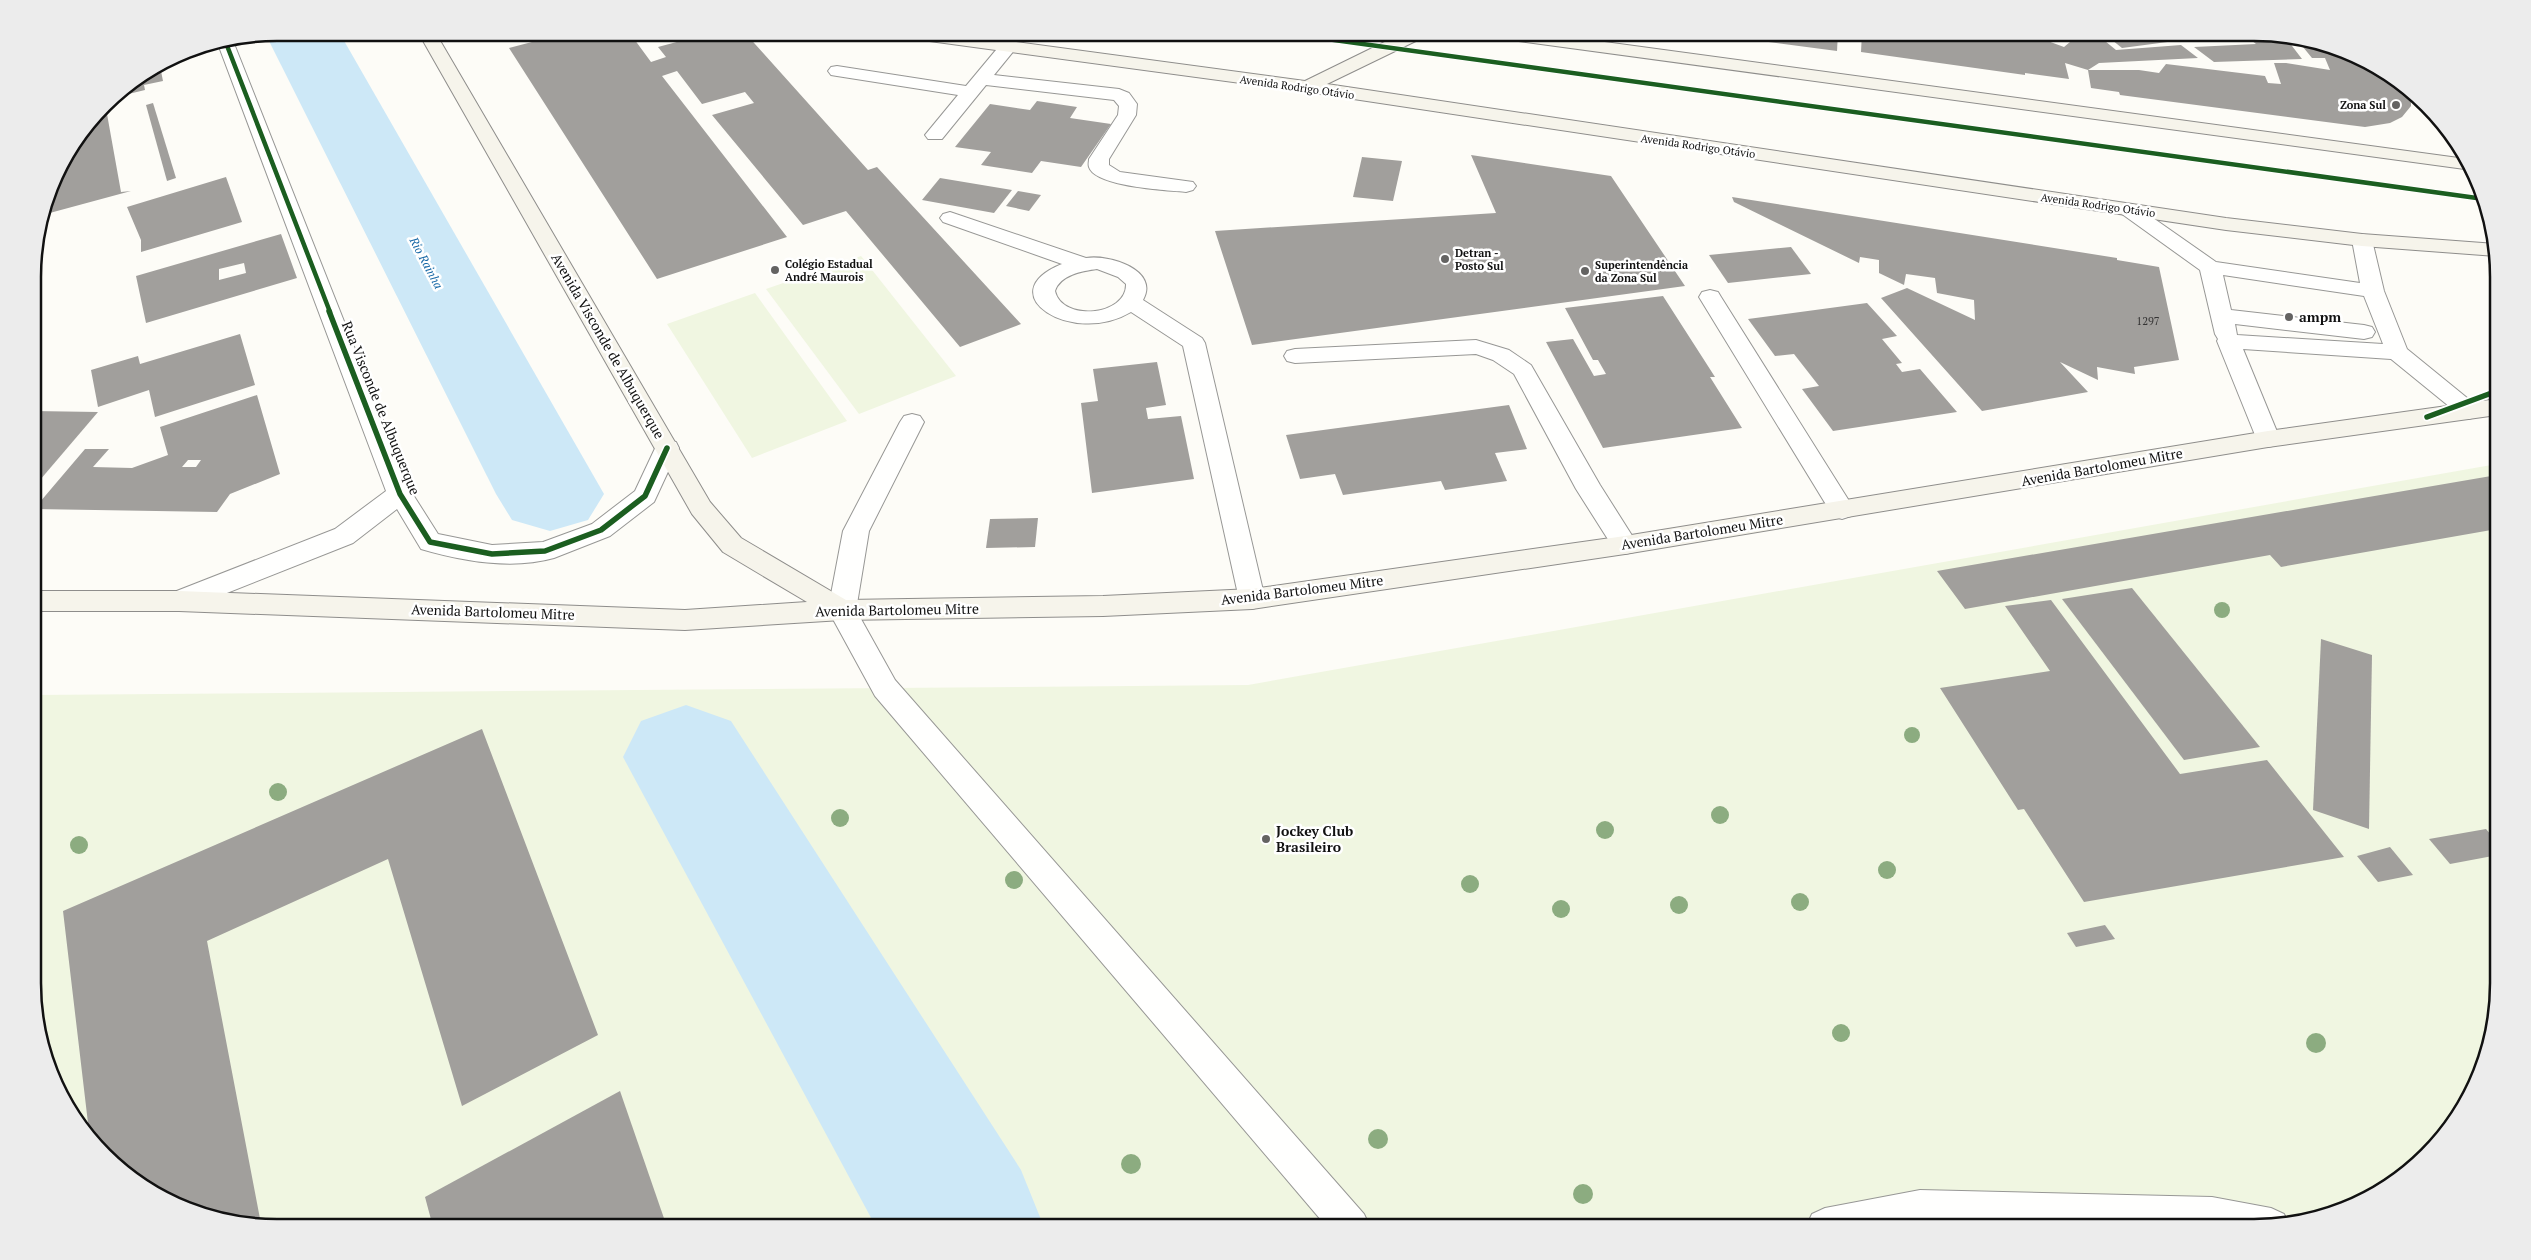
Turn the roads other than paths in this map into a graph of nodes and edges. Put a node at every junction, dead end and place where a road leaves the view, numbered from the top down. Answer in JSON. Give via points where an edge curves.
{"nodes":[{"id":1,"x":431,"y":41,"type":"edge"},
{"id":2,"x":960,"y":41,"type":"edge"},
{"id":3,"x":1402,"y":41,"type":"edge"},
{"id":4,"x":1555,"y":41,"type":"edge"},
{"id":5,"x":227,"y":47,"type":"edge"},
{"id":6,"x":1007,"y":48,"type":"junction"},
{"id":7,"x":837,"y":71,"type":"dead end"},
{"id":8,"x":976,"y":86,"type":"junction"},
{"id":9,"x":1307,"y":88,"type":"junction"},
{"id":10,"x":935,"y":135,"type":"dead end"},
{"id":11,"x":2460,"y":164,"type":"edge"},
{"id":12,"x":1186,"y":186,"type":"dead end"},
{"id":13,"x":2129,"y":210,"type":"junction"},
{"id":14,"x":950,"y":218,"type":"dead end"},
{"id":15,"x":2362,"y":240,"type":"junction"},
{"id":16,"x":2488,"y":249,"type":"edge"},
{"id":17,"x":1082,"y":264,"type":"junction"},
{"id":18,"x":2213,"y":276,"type":"junction"},
{"id":19,"x":1710,"y":297,"type":"dead end"},
{"id":20,"x":2375,"y":298,"type":"junction"},
{"id":21,"x":1130,"y":302,"type":"junction"},
{"id":22,"x":2222,"y":316,"type":"junction"},
{"id":23,"x":2228,"y":341,"type":"junction"},
{"id":24,"x":2394,"y":343,"type":"junction"},
{"id":25,"x":1295,"y":356,"type":"dead end"},
{"id":26,"x":2490,"y":395,"type":"edge"},
{"id":27,"x":2490,"y":407,"type":"edge"},
{"id":28,"x":2464,"y":408,"type":"junction"},
{"id":29,"x":912,"y":422,"type":"dead end"},
{"id":30,"x":2268,"y":439,"type":"junction"},
{"id":31,"x":667,"y":448,"type":"junction"},
{"id":32,"x":400,"y":494,"type":"junction"},
{"id":33,"x":1842,"y":510,"type":"junction"},
{"id":34,"x":1625,"y":545,"type":"junction"},
{"id":35,"x":1252,"y":599,"type":"junction"},
{"id":36,"x":179,"y":600,"type":"junction"},
{"id":37,"x":41,"y":601,"type":"edge"},
{"id":38,"x":842,"y":610,"type":"junction"},
{"id":39,"x":1344,"y":1219,"type":"edge"},
{"id":40,"x":1867,"y":1219,"type":"edge"},
{"id":41,"x":2228,"y":1219,"type":"edge"}],
"edges":[{"from":1,"to":31,"type":"main road","name":"Avenida Visconde de Albuquerque"},
{"from":2,"to":6,"type":"main road","name":"Avenida Rodrigo Otávio"},
{"from":3,"to":9,"type":"main road"},
{"from":4,"to":11,"type":"main road"},
{"from":5,"to":32,"type":"street","name":"Rua Visconde de Albuquerque"},
{"from":6,"to":8,"type":"street"},
{"from":6,"to":9,"type":"main road","name":"Avenida Rodrigo Otávio"},
{"from":7,"to":8,"type":"street"},
{"from":8,"to":10,"type":"street"},
{"from":8,"to":12,"type":"street","via":[[1119,95],[1127,100],[1127,116],[1099,159],[1099,167],[1115,177]]},
{"from":9,"to":13,"type":"main road","name":"Avenida Rodrigo Otávio"},
{"from":13,"to":15,"type":"main road","name":"Avenida Rodrigo Otávio"},
{"from":13,"to":18,"type":"street"},
{"from":14,"to":17,"type":"street"},
{"from":15,"to":16,"type":"main road","name":"Avenida Rodrigo Otávio"},
{"from":15,"to":20,"type":"street"},
{"from":17,"to":21,"type":"street","via":[[1110,265],[1127,273],[1136,284],[1136,293]]},
{"from":17,"to":21,"type":"street","via":[[1057,274],[1048,282],[1046,300],[1053,308],[1077,317],[1092,318],[1121,310]]},
{"from":18,"to":20,"type":"street"},
{"from":18,"to":22,"type":"street"},
{"from":19,"to":33,"type":"street"},
{"from":20,"to":24,"type":"street"},
{"from":21,"to":35,"type":"street","via":[[1194,343]]},
{"from":22,"to":23,"type":"street"},
{"from":22,"to":24,"type":"street"},
{"from":23,"to":24,"type":"street"},
{"from":23,"to":30,"type":"street"},
{"from":24,"to":28,"type":"street"},
{"from":25,"to":34,"type":"street","via":[[1476,347],[1508,357],[1524,370],[1589,489]]},
{"from":26,"to":28,"type":"main road"},
{"from":27,"to":28,"type":"main road","name":"Avenida Bartolomeu Mitre"},
{"from":28,"to":30,"type":"main road","name":"Avenida Bartolomeu Mitre","via":[[2427,418]]},
{"from":29,"to":38,"type":"street","via":[[856,531]]},
{"from":30,"to":33,"type":"main road","name":"Avenida Bartolomeu Mitre"},
{"from":31,"to":32,"type":"street","name":"Rua Visconde de Albuquerque","via":[[645,496],[601,530],[545,552],[492,554],[430,542]]},
{"from":31,"to":38,"type":"main road","name":"Avenida Visconde de Albuquerque","via":[[701,508],[732,545]]},
{"from":32,"to":36,"type":"street","via":[[344,536]]},
{"from":33,"to":34,"type":"main road","name":"Avenida Bartolomeu Mitre"},
{"from":34,"to":35,"type":"main road","name":"Avenida Bartolomeu Mitre"},
{"from":35,"to":38,"type":"main road","name":"Avenida Bartolomeu Mitre","via":[[1102,606]]},
{"from":36,"to":37,"type":"main road","name":"Avenida Bartolomeu Mitre"},
{"from":36,"to":38,"type":"main road","name":"Avenida Bartolomeu Mitre","via":[[685,620]]},
{"from":38,"to":39,"type":"street","via":[[885,688]]},
{"from":40,"to":41,"type":"street","via":[[1920,1209]]}]}
